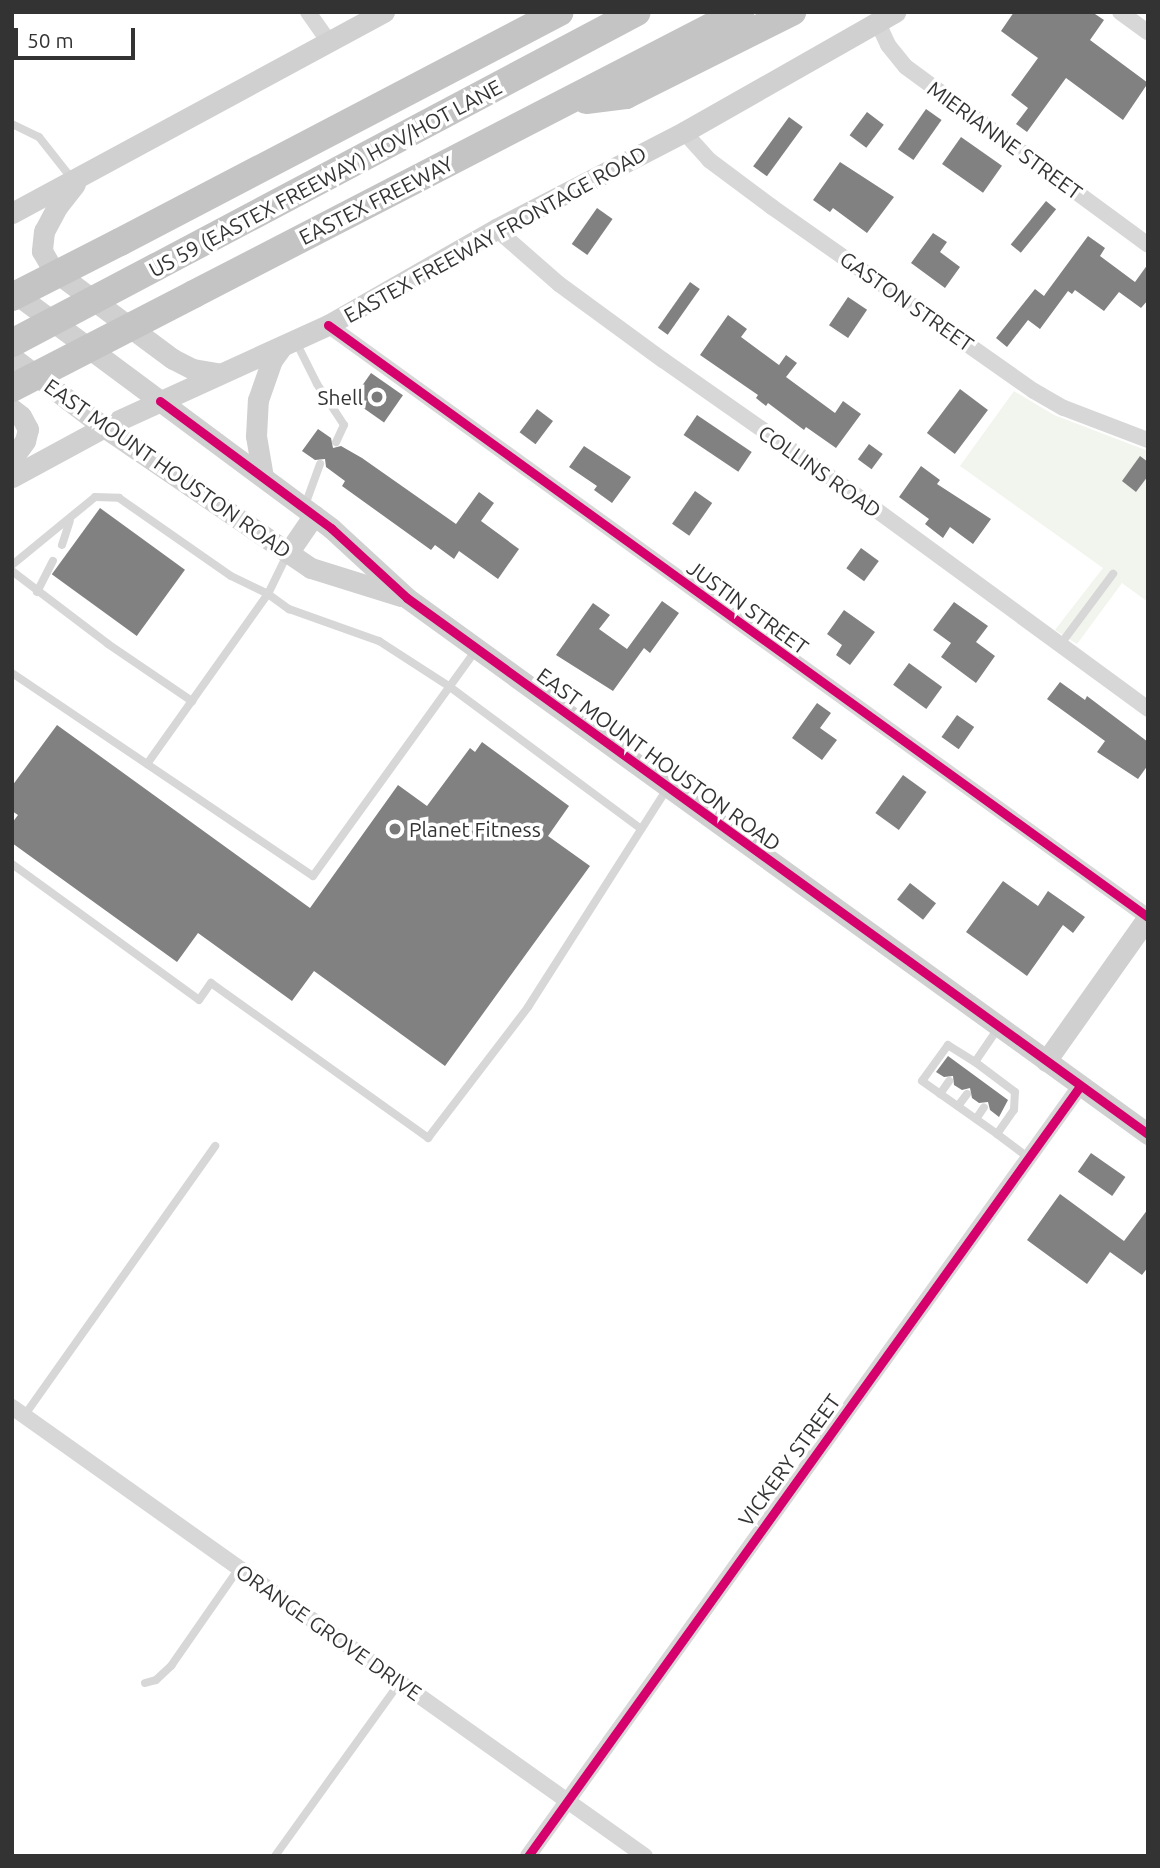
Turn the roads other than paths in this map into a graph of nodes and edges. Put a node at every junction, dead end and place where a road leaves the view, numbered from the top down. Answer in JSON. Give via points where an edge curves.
{"nodes":[{"id":1,"x":309,"y":12,"type":"edge"},
{"id":2,"x":384,"y":12,"type":"edge"},
{"id":3,"x":560,"y":12,"type":"edge"},
{"id":4,"x":638,"y":12,"type":"edge"},
{"id":5,"x":740,"y":12,"type":"edge"},
{"id":6,"x":792,"y":12,"type":"edge"},
{"id":7,"x":1120,"y":12,"type":"edge"},
{"id":8,"x":886,"y":17,"type":"edge"},
{"id":9,"x":1148,"y":32,"type":"edge"},
{"id":10,"x":328,"y":41,"type":"junction"},
{"id":11,"x":566,"y":102,"type":"junction"},
{"id":12,"x":12,"y":124,"type":"edge"},
{"id":13,"x":684,"y":132,"type":"junction"},
{"id":14,"x":78,"y":177,"type":"junction"},
{"id":15,"x":12,"y":213,"type":"edge"},
{"id":16,"x":496,"y":229,"type":"junction"},
{"id":17,"x":1148,"y":245,"type":"edge"},
{"id":18,"x":12,"y":291,"type":"edge"},
{"id":19,"x":12,"y":297,"type":"edge"},
{"id":20,"x":328,"y":325,"type":"junction"},
{"id":21,"x":12,"y":343,"type":"edge"},
{"id":22,"x":289,"y":343,"type":"junction"},
{"id":23,"x":12,"y":357,"type":"edge"},
{"id":24,"x":220,"y":374,"type":"junction"},
{"id":25,"x":12,"y":388,"type":"edge"},
{"id":26,"x":160,"y":401,"type":"junction"},
{"id":27,"x":12,"y":409,"type":"edge"},
{"id":28,"x":104,"y":427,"type":"junction"},
{"id":29,"x":1148,"y":440,"type":"edge"},
{"id":30,"x":336,"y":442,"type":"dead end"},
{"id":31,"x":12,"y":459,"type":"edge"},
{"id":32,"x":320,"y":464,"type":"dead end"},
{"id":33,"x":12,"y":477,"type":"edge"},
{"id":34,"x":263,"y":477,"type":"junction"},
{"id":35,"x":309,"y":511,"type":"junction"},
{"id":36,"x":71,"y":518,"type":"junction"},
{"id":37,"x":62,"y":545,"type":"dead end"},
{"id":38,"x":288,"y":553,"type":"junction"},
{"id":39,"x":53,"y":561,"type":"dead end"},
{"id":40,"x":12,"y":568,"type":"edge"},
{"id":41,"x":1112,"y":574,"type":"dead end"},
{"id":42,"x":37,"y":592,"type":"junction"},
{"id":43,"x":268,"y":594,"type":"junction"},
{"id":44,"x":407,"y":598,"type":"junction"},
{"id":45,"x":1060,"y":646,"type":"junction"},
{"id":46,"x":477,"y":649,"type":"junction"},
{"id":47,"x":12,"y":673,"type":"edge"},
{"id":48,"x":450,"y":687,"type":"junction"},
{"id":49,"x":192,"y":701,"type":"junction"},
{"id":50,"x":1148,"y":709,"type":"edge"},
{"id":51,"x":147,"y":764,"type":"junction"},
{"id":52,"x":667,"y":787,"type":"junction"},
{"id":53,"x":641,"y":829,"type":"junction"},
{"id":54,"x":12,"y":863,"type":"edge"},
{"id":55,"x":1148,"y":917,"type":"edge"},
{"id":56,"x":999,"y":1027,"type":"junction"},
{"id":57,"x":966,"y":1057,"type":"junction"},
{"id":58,"x":1046,"y":1061,"type":"junction"},
{"id":59,"x":975,"y":1062,"type":"junction"},
{"id":60,"x":960,"y":1065,"type":"dead end"},
{"id":61,"x":984,"y":1069,"type":"junction"},
{"id":62,"x":978,"y":1078,"type":"dead end"},
{"id":63,"x":949,"y":1081,"type":"dead end"},
{"id":64,"x":1002,"y":1082,"type":"junction"},
{"id":65,"x":1080,"y":1086,"type":"junction"},
{"id":66,"x":995,"y":1090,"type":"dead end"},
{"id":67,"x":940,"y":1094,"type":"junction"},
{"id":68,"x":967,"y":1094,"type":"dead end"},
{"id":69,"x":958,"y":1106,"type":"junction"},
{"id":70,"x":984,"y":1107,"type":"dead end"},
{"id":71,"x":976,"y":1119,"type":"junction"},
{"id":72,"x":997,"y":1134,"type":"junction"},
{"id":73,"x":1148,"y":1134,"type":"edge"},
{"id":74,"x":215,"y":1146,"type":"dead end"},
{"id":75,"x":1028,"y":1157,"type":"junction"},
{"id":76,"x":18,"y":1412,"type":"edge"},
{"id":77,"x":239,"y":1568,"type":"junction"},
{"id":78,"x":400,"y":1682,"type":"junction"},
{"id":79,"x":145,"y":1683,"type":"dead end"},
{"id":80,"x":567,"y":1800,"type":"junction"},
{"id":81,"x":275,"y":1856,"type":"edge"},
{"id":82,"x":528,"y":1856,"type":"edge"},
{"id":83,"x":645,"y":1856,"type":"edge"}],
"edges":[{"from":1,"to":10,"type":"street"},
{"from":2,"to":10,"type":"main road"},
{"from":3,"to":19,"type":"highway","bridge":true},
{"from":4,"to":21,"type":"highway","name":"US 59 (EASTEX FREEWAY) HOV/HOT LANE","bridge":true},
{"from":5,"to":11,"type":"highway","name":"EASTEX FREEWAY"},
{"from":6,"to":11,"type":"highway","via":[[626,94]]},
{"from":7,"to":9,"type":"street"},
{"from":8,"to":13,"type":"main road","name":"EASTEX FREEWAY FRONTAGE ROAD"},
{"from":8,"to":17,"type":"street","name":"MIERIANNE STREET","via":[[888,45],[906,67]]},
{"from":10,"to":14,"type":"main road"},
{"from":11,"to":25,"type":"highway","name":"EASTEX FREEWAY","bridge":true},
{"from":12,"to":14,"type":"lane","via":[[39,137]]},
{"from":13,"to":16,"type":"main road","name":"EASTEX FREEWAY FRONTAGE ROAD"},
{"from":13,"to":29,"type":"street","name":"GASTON STREET","via":[[709,160],[772,207],[1034,391],[1064,408]]},
{"from":14,"to":15,"type":"main road"},
{"from":14,"to":24,"type":"main road","via":[[44,231],[42,251],[53,270],[173,359]]},
{"from":16,"to":20,"type":"main road","name":"EASTEX FREEWAY FRONTAGE ROAD"},
{"from":16,"to":45,"type":"street","name":"COLLINS ROAD","via":[[559,284]]},
{"from":18,"to":26,"type":"main road","name":"EAST MOUNT HOUSTON ROAD"},
{"from":20,"to":22,"type":"main road","name":"EASTEX FREEWAY FRONTAGE ROAD"},
{"from":20,"to":55,"type":"street","name":"JUSTIN STREET"},
{"from":22,"to":24,"type":"main road","name":"EASTEX FREEWAY FRONTAGE ROAD"},
{"from":22,"to":30,"type":"lane","via":[[344,425]]},
{"from":22,"to":34,"type":"main road","via":[[271,360],[258,400],[256,436]]},
{"from":23,"to":28,"type":"main road","name":"EAST MOUNT HOUSTON ROAD"},
{"from":24,"to":26,"type":"main road","name":"EASTEX FREEWAY FRONTAGE ROAD"},
{"from":26,"to":28,"type":"main road","name":"EASTEX FREEWAY FRONTAGE ROAD"},
{"from":26,"to":34,"type":"main road","name":"EAST MOUNT HOUSTON ROAD"},
{"from":27,"to":31,"type":"main road","via":[[28,429]]},
{"from":28,"to":33,"type":"main road","name":"EASTEX FREEWAY FRONTAGE ROAD"},
{"from":28,"to":38,"type":"main road","name":"EAST MOUNT HOUSTON ROAD"},
{"from":32,"to":35,"type":"lane"},
{"from":34,"to":35,"type":"main road","name":"EAST MOUNT HOUSTON ROAD"},
{"from":35,"to":38,"type":"main road"},
{"from":35,"to":44,"type":"main road","name":"EAST MOUNT HOUSTON ROAD"},
{"from":36,"to":37,"type":"lane"},
{"from":36,"to":40,"type":"lane"},
{"from":36,"to":43,"type":"lane","via":[[94,497],[119,498],[231,576]]},
{"from":38,"to":43,"type":"lane"},
{"from":38,"to":44,"type":"main road","name":"EAST MOUNT HOUSTON ROAD","via":[[311,568]]},
{"from":39,"to":42,"type":"lane"},
{"from":40,"to":42,"type":"lane"},
{"from":41,"to":45,"type":"lane"},
{"from":42,"to":49,"type":"lane"},
{"from":43,"to":48,"type":"lane","via":[[289,609],[379,641]]},
{"from":43,"to":49,"type":"lane"},
{"from":44,"to":46,"type":"main road","name":"EAST MOUNT HOUSTON ROAD"},
{"from":45,"to":50,"type":"street","name":"COLLINS ROAD"},
{"from":46,"to":48,"type":"lane"},
{"from":46,"to":52,"type":"main road","name":"EAST MOUNT HOUSTON ROAD"},
{"from":47,"to":51,"type":"lane"},
{"from":48,"to":51,"type":"lane","via":[[313,876]]},
{"from":48,"to":53,"type":"lane"},
{"from":49,"to":51,"type":"lane"},
{"from":52,"to":53,"type":"lane"},
{"from":52,"to":56,"type":"main road","name":"EAST MOUNT HOUSTON ROAD"},
{"from":53,"to":54,"type":"lane","via":[[528,1007],[428,1138],[211,983],[199,1000]]},
{"from":55,"to":58,"type":"main road"},
{"from":56,"to":58,"type":"main road","name":"EAST MOUNT HOUSTON ROAD"},
{"from":56,"to":59,"type":"lane"},
{"from":57,"to":59,"type":"lane"},
{"from":57,"to":60,"type":"lane"},
{"from":57,"to":67,"type":"lane","via":[[948,1045],[922,1081]]},
{"from":58,"to":65,"type":"main road","name":"EAST MOUNT HOUSTON ROAD"},
{"from":59,"to":61,"type":"lane"},
{"from":61,"to":62,"type":"lane"},
{"from":61,"to":64,"type":"lane"},
{"from":63,"to":67,"type":"lane"},
{"from":64,"to":66,"type":"lane"},
{"from":64,"to":72,"type":"lane","via":[[1015,1092],[1014,1110]]},
{"from":65,"to":73,"type":"main road","name":"EAST MOUNT HOUSTON ROAD"},
{"from":65,"to":75,"type":"street","name":"VICKERY STREET"},
{"from":67,"to":69,"type":"lane"},
{"from":68,"to":69,"type":"lane"},
{"from":69,"to":71,"type":"lane"},
{"from":70,"to":71,"type":"lane"},
{"from":71,"to":72,"type":"lane"},
{"from":72,"to":75,"type":"lane"},
{"from":74,"to":76,"type":"lane"},
{"from":75,"to":80,"type":"street","name":"VICKERY STREET"},
{"from":76,"to":77,"type":"street","name":"ORANGE GROVE DRIVE"},
{"from":77,"to":78,"type":"street","name":"ORANGE GROVE DRIVE"},
{"from":77,"to":79,"type":"lane","via":[[172,1665],[156,1680]]},
{"from":78,"to":80,"type":"street","name":"ORANGE GROVE DRIVE"},
{"from":78,"to":81,"type":"lane"},
{"from":80,"to":82,"type":"street","name":"VICKERY STREET"},
{"from":80,"to":83,"type":"street","name":"ORANGE GROVE DRIVE"}]}
